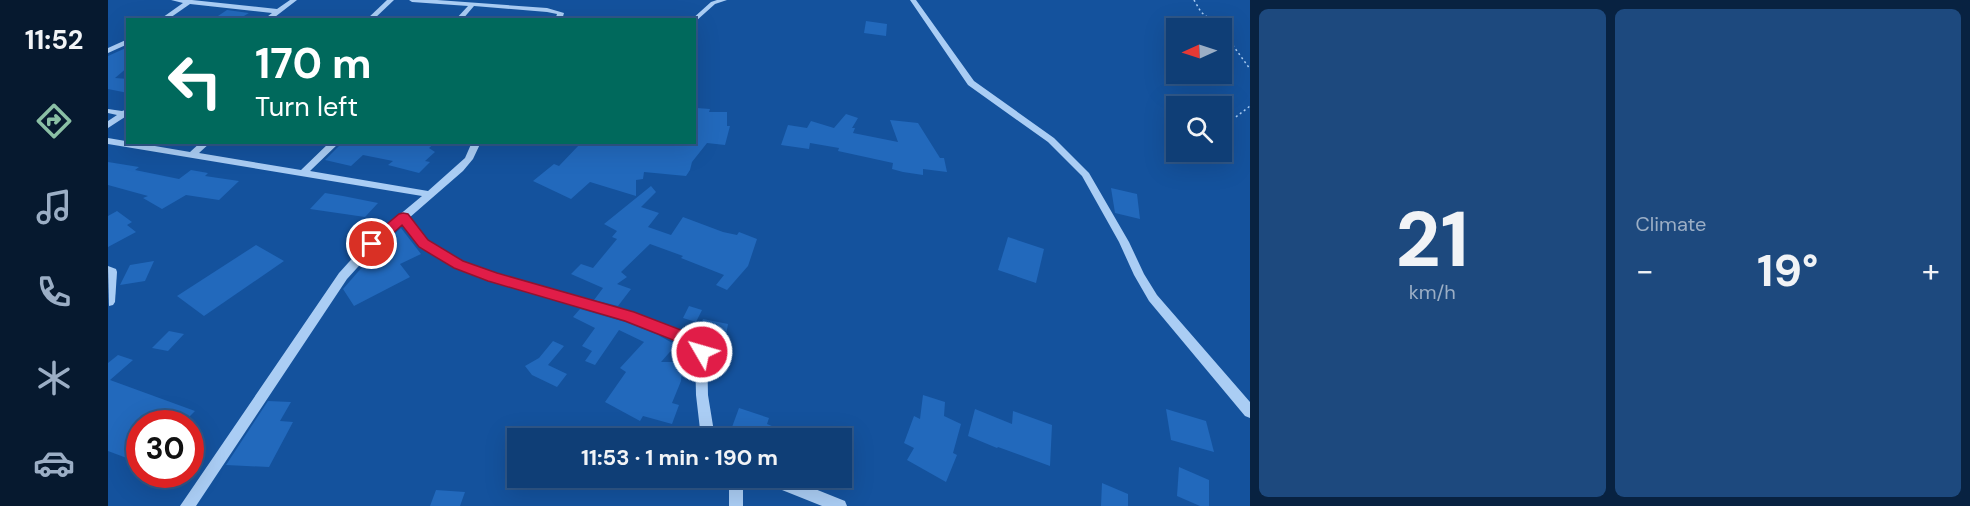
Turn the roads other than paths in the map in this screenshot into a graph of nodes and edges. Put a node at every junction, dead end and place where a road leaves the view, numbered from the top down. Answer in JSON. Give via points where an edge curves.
{"nodes":[{"id":1,"x":174,"y":0,"type":"edge"},
{"id":2,"x":294,"y":0,"type":"edge"},
{"id":3,"x":391,"y":0,"type":"edge"},
{"id":4,"x":412,"y":0,"type":"edge"},
{"id":5,"x":550,"y":0,"type":"edge"},
{"id":6,"x":724,"y":0,"type":"edge"},
{"id":7,"x":913,"y":0,"type":"edge"},
{"id":8,"x":190,"y":1,"type":"edge"},
{"id":9,"x":460,"y":2,"type":"edge"},
{"id":10,"x":472,"y":5,"type":"junction"},
{"id":11,"x":547,"y":10,"type":"junction"},
{"id":12,"x":276,"y":11,"type":"junction"},
{"id":13,"x":165,"y":18,"type":"edge"},
{"id":14,"x":269,"y":18,"type":"edge"},
{"id":15,"x":371,"y":18,"type":"edge"},
{"id":16,"x":460,"y":18,"type":"edge"},
{"id":17,"x":559,"y":18,"type":"edge"},
{"id":18,"x":696,"y":18,"type":"edge"},
{"id":19,"x":126,"y":41,"type":"edge"},
{"id":20,"x":108,"y":51,"type":"edge"},
{"id":21,"x":108,"y":111,"type":"edge"},
{"id":22,"x":125,"y":112,"type":"edge"},
{"id":23,"x":108,"y":125,"type":"edge"},
{"id":24,"x":108,"y":141,"type":"edge"},
{"id":25,"x":204,"y":144,"type":"edge"},
{"id":26,"x":334,"y":144,"type":"edge"},
{"id":27,"x":476,"y":144,"type":"edge"},
{"id":28,"x":190,"y":155,"type":"junction"},
{"id":29,"x":304,"y":172,"type":"junction"},
{"id":30,"x":429,"y":194,"type":"junction"},
{"id":31,"x":403,"y":217,"type":"junction"},
{"id":32,"x":108,"y":270,"type":"edge"},
{"id":33,"x":109,"y":302,"type":"edge"},
{"id":34,"x":1250,"y":412,"type":"edge"},
{"id":35,"x":707,"y":428,"type":"edge"},
{"id":36,"x":736,"y":488,"type":"edge"},
{"id":37,"x":795,"y":488,"type":"edge"},
{"id":38,"x":188,"y":506,"type":"edge"},
{"id":39,"x":736,"y":506,"type":"edge"},
{"id":40,"x":840,"y":506,"type":"edge"}],
"edges":[{"from":1,"to":8,"type":"street"},
{"from":2,"to":12,"type":"street"},
{"from":3,"to":15,"type":"street"},
{"from":4,"to":9,"type":"street"},
{"from":5,"to":11,"type":"street"},
{"from":6,"to":18,"type":"street","via":[[713,3]]},
{"from":7,"to":34,"type":"street","via":[[970,83],[1051,140],[1086,175],[1153,298]]},
{"from":8,"to":12,"type":"street"},
{"from":8,"to":13,"type":"street"},
{"from":9,"to":10,"type":"street"},
{"from":10,"to":11,"type":"street"},
{"from":10,"to":16,"type":"street"},
{"from":11,"to":17,"type":"street","via":[[561,13]]},
{"from":12,"to":14,"type":"street"},
{"from":19,"to":20,"type":"street"},
{"from":21,"to":22,"type":"street"},
{"from":22,"to":23,"type":"street"},
{"from":24,"to":28,"type":"street"},
{"from":25,"to":28,"type":"street"},
{"from":26,"to":29,"type":"street"},
{"from":27,"to":30,"type":"street","via":[[460,169]]},
{"from":28,"to":29,"type":"street"},
{"from":29,"to":30,"type":"street"},
{"from":30,"to":31,"type":"street"},
{"from":31,"to":35,"type":"street","via":[[424,244],[459,264],[629,316],[697,342],[701,349]]},
{"from":31,"to":38,"type":"street","via":[[343,276]]},
{"from":32,"to":33,"type":"street","via":[[112,272]]},
{"from":36,"to":39,"type":"street"},
{"from":37,"to":40,"type":"street"}]}
